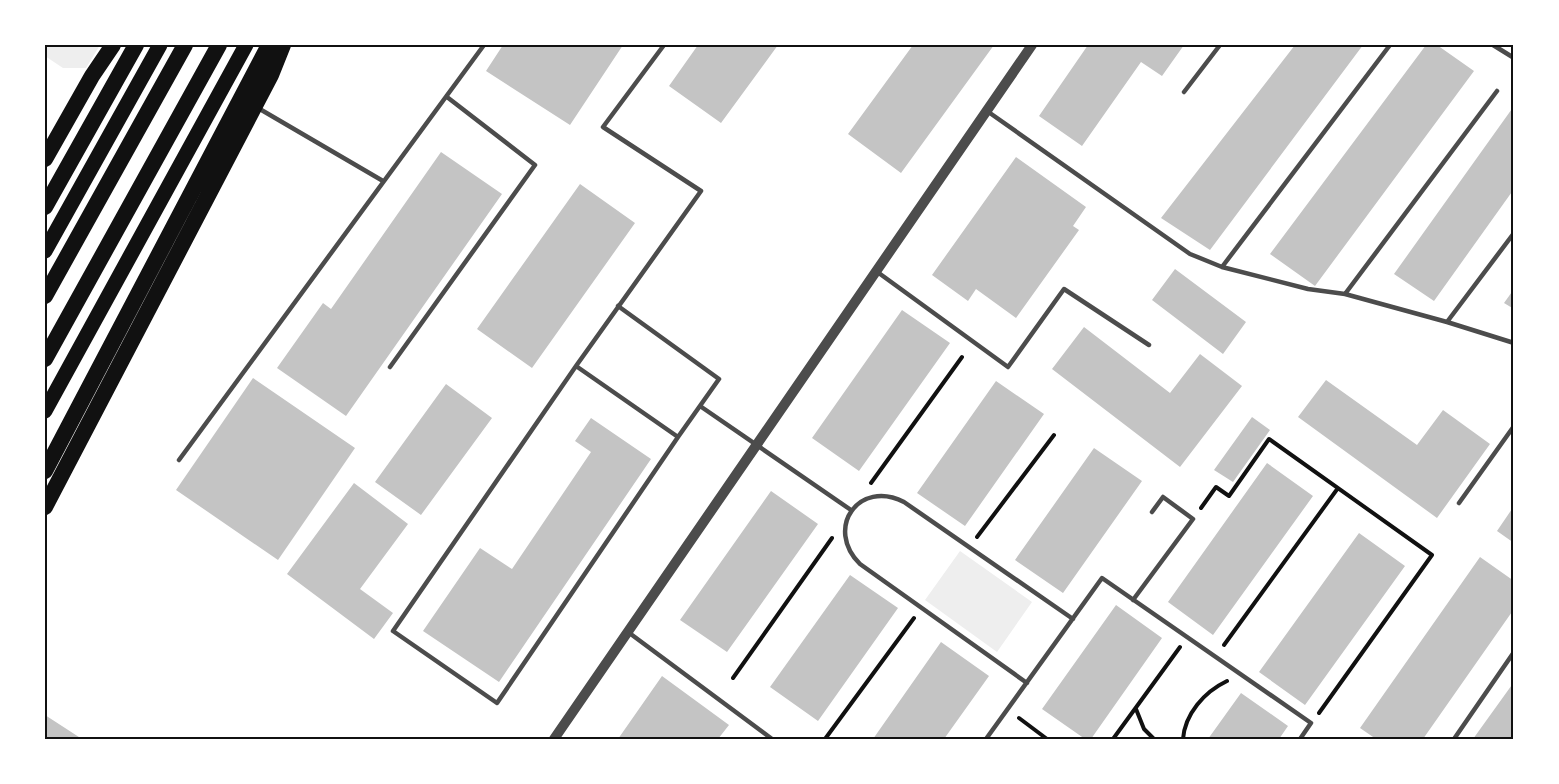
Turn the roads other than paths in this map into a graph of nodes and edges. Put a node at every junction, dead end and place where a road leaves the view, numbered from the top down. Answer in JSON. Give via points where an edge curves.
{"nodes":[{"id":1,"x":113,"y":45,"type":"edge"},
{"id":2,"x":136,"y":45,"type":"edge"},
{"id":3,"x":160,"y":45,"type":"edge"},
{"id":4,"x":185,"y":45,"type":"edge"},
{"id":5,"x":219,"y":45,"type":"edge"},
{"id":6,"x":246,"y":45,"type":"edge"},
{"id":7,"x":268,"y":45,"type":"edge"},
{"id":8,"x":283,"y":45,"type":"edge"},
{"id":9,"x":484,"y":45,"type":"edge"},
{"id":10,"x":664,"y":45,"type":"edge"},
{"id":11,"x":1032,"y":45,"type":"edge"},
{"id":12,"x":1220,"y":45,"type":"edge"},
{"id":13,"x":1390,"y":45,"type":"edge"},
{"id":14,"x":1493,"y":45,"type":"edge"},
{"id":15,"x":1514,"y":58,"type":"edge"},
{"id":16,"x":222,"y":87,"type":"junction"},
{"id":17,"x":1497,"y":91,"type":"dead end"},
{"id":18,"x":1184,"y":92,"type":"dead end"},
{"id":19,"x":447,"y":97,"type":"junction"},
{"id":20,"x":242,"y":99,"type":"dead end"},
{"id":21,"x":252,"y":105,"type":"dead end"},
{"id":22,"x":987,"y":111,"type":"junction"},
{"id":23,"x":45,"y":159,"type":"edge"},
{"id":24,"x":383,"y":181,"type":"junction"},
{"id":25,"x":45,"y":207,"type":"edge"},
{"id":26,"x":1514,"y":233,"type":"edge"},
{"id":27,"x":45,"y":252,"type":"edge"},
{"id":28,"x":1221,"y":267,"type":"junction"},
{"id":29,"x":876,"y":271,"type":"junction"},
{"id":30,"x":1345,"y":294,"type":"junction"},
{"id":31,"x":45,"y":296,"type":"edge"},
{"id":32,"x":618,"y":306,"type":"junction"},
{"id":33,"x":1448,"y":322,"type":"junction"},
{"id":34,"x":1514,"y":343,"type":"edge"},
{"id":35,"x":1149,"y":345,"type":"dead end"},
{"id":36,"x":45,"y":359,"type":"edge"},
{"id":37,"x":576,"y":366,"type":"junction"},
{"id":38,"x":390,"y":367,"type":"dead end"},
{"id":39,"x":700,"y":406,"type":"junction"},
{"id":40,"x":45,"y":411,"type":"edge"},
{"id":41,"x":1514,"y":426,"type":"edge"},
{"id":42,"x":678,"y":437,"type":"junction"},
{"id":43,"x":757,"y":444,"type":"junction"},
{"id":44,"x":179,"y":460,"type":"dead end"},
{"id":45,"x":45,"y":471,"type":"edge"},
{"id":46,"x":1459,"y":503,"type":"dead end"},
{"id":47,"x":45,"y":507,"type":"edge"},
{"id":48,"x":851,"y":510,"type":"junction"},
{"id":49,"x":1152,"y":512,"type":"dead end"},
{"id":50,"x":1133,"y":600,"type":"junction"},
{"id":51,"x":1073,"y":619,"type":"junction"},
{"id":52,"x":628,"y":632,"type":"junction"},
{"id":53,"x":1514,"y":651,"type":"edge"},
{"id":54,"x":1027,"y":682,"type":"junction"},
{"id":55,"x":554,"y":739,"type":"edge"},
{"id":56,"x":772,"y":739,"type":"edge"},
{"id":57,"x":987,"y":739,"type":"edge"},
{"id":58,"x":1300,"y":739,"type":"edge"},
{"id":59,"x":1454,"y":739,"type":"edge"}],
"edges":[{"from":1,"to":23,"type":"highway"},
{"from":2,"to":25,"type":"highway"},
{"from":3,"to":27,"type":"main road"},
{"from":4,"to":31,"type":"highway"},
{"from":5,"to":36,"type":"highway"},
{"from":6,"to":16,"type":"main road"},
{"from":7,"to":45,"type":"highway"},
{"from":8,"to":47,"type":"highway","via":[[271,75]]},
{"from":9,"to":19,"type":"lane"},
{"from":10,"to":32,"type":"lane","via":[[603,127],[701,191]]},
{"from":11,"to":22,"type":"street"},
{"from":12,"to":18,"type":"lane"},
{"from":13,"to":28,"type":"lane"},
{"from":14,"to":15,"type":"lane"},
{"from":16,"to":20,"type":"lane"},
{"from":16,"to":40,"type":"main road"},
{"from":17,"to":30,"type":"lane"},
{"from":19,"to":24,"type":"lane"},
{"from":19,"to":38,"type":"lane","via":[[536,165]]},
{"from":21,"to":24,"type":"lane"},
{"from":22,"to":28,"type":"lane","via":[[1190,254]]},
{"from":22,"to":29,"type":"street"},
{"from":24,"to":44,"type":"lane"},
{"from":26,"to":33,"type":"lane"},
{"from":28,"to":30,"type":"lane"},
{"from":29,"to":35,"type":"lane","via":[[1008,367],[1064,289]]},
{"from":29,"to":43,"type":"street"},
{"from":30,"to":33,"type":"lane"},
{"from":32,"to":37,"type":"lane"},
{"from":32,"to":39,"type":"lane","via":[[719,379]]},
{"from":33,"to":34,"type":"lane"},
{"from":37,"to":42,"type":"lane"},
{"from":37,"to":42,"type":"lane","via":[[393,630],[498,703]]},
{"from":39,"to":42,"type":"lane"},
{"from":39,"to":43,"type":"lane"},
{"from":41,"to":46,"type":"lane"},
{"from":43,"to":48,"type":"lane"},
{"from":43,"to":52,"type":"street"},
{"from":48,"to":51,"type":"lane","via":[[870,496],[894,496]]},
{"from":48,"to":54,"type":"lane","via":[[844,533],[851,555],[860,564]]},
{"from":49,"to":50,"type":"lane","via":[[1163,497],[1193,519]]},
{"from":50,"to":51,"type":"lane","via":[[1102,578]]},
{"from":50,"to":58,"type":"lane","via":[[1311,723]]},
{"from":51,"to":54,"type":"lane"},
{"from":52,"to":55,"type":"street"},
{"from":52,"to":56,"type":"lane"},
{"from":53,"to":59,"type":"lane"},
{"from":54,"to":57,"type":"lane"}]}
